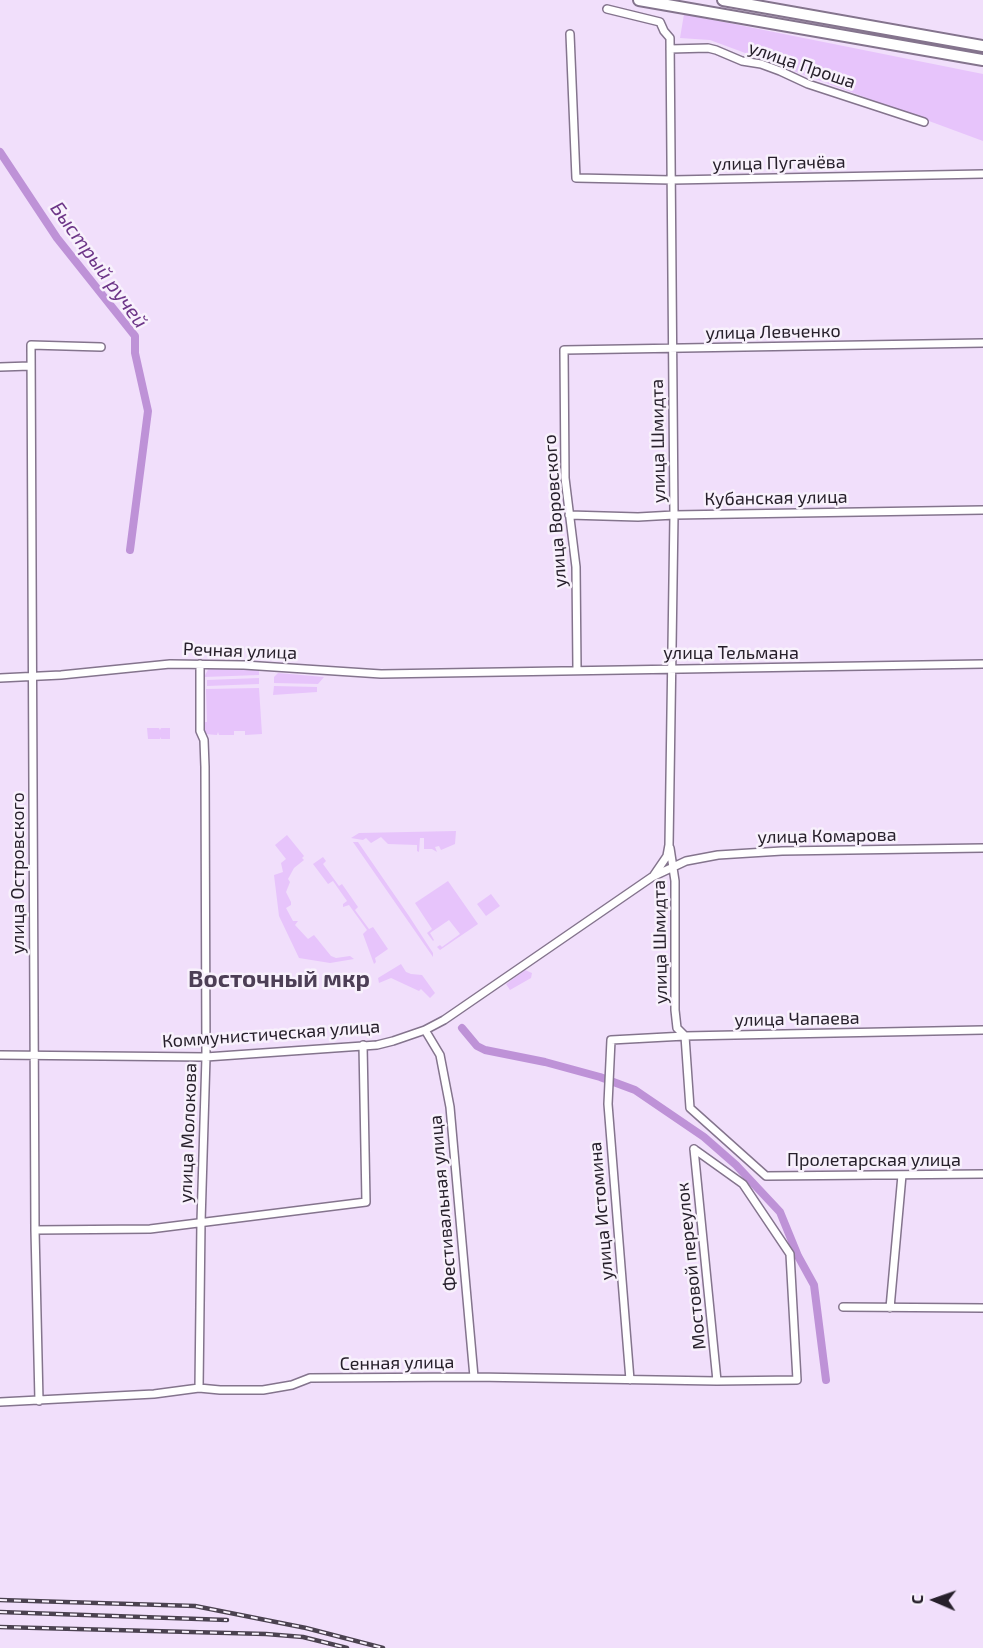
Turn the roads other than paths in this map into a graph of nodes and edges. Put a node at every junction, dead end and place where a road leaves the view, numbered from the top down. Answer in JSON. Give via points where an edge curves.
{"nodes":[{"id":1,"x":639,"y":0,"type":"edge"},
{"id":2,"x":723,"y":0,"type":"edge"},
{"id":3,"x":607,"y":9,"type":"dead end"},
{"id":4,"x":570,"y":34,"type":"dead end"},
{"id":5,"x":983,"y":46,"type":"edge"},
{"id":6,"x":670,"y":50,"type":"junction"},
{"id":7,"x":983,"y":60,"type":"edge"},
{"id":8,"x":924,"y":122,"type":"dead end"},
{"id":9,"x":983,"y":174,"type":"edge"},
{"id":10,"x":672,"y":180,"type":"junction"},
{"id":11,"x":983,"y":343,"type":"edge"},
{"id":12,"x":101,"y":347,"type":"dead end"},
{"id":13,"x":672,"y":349,"type":"junction"},
{"id":14,"x":564,"y":350,"type":"joint"},
{"id":15,"x":30,"y":366,"type":"junction"},
{"id":16,"x":0,"y":367,"type":"edge"},
{"id":17,"x":983,"y":510,"type":"edge"},
{"id":18,"x":570,"y":514,"type":"junction"},
{"id":19,"x":674,"y":515,"type":"junction"},
{"id":20,"x":200,"y":664,"type":"junction"},
{"id":21,"x":983,"y":664,"type":"edge"},
{"id":22,"x":577,"y":669,"type":"junction"},
{"id":23,"x":673,"y":669,"type":"junction"},
{"id":24,"x":478,"y":671,"type":"joint"},
{"id":25,"x":32,"y":677,"type":"junction"},
{"id":26,"x":0,"y":678,"type":"edge"},
{"id":27,"x":669,"y":845,"type":"junction"},
{"id":28,"x":983,"y":848,"type":"edge"},
{"id":29,"x":673,"y":866,"type":"junction"},
{"id":30,"x":652,"y":877,"type":"junction"},
{"id":31,"x":425,"y":1030,"type":"junction"},
{"id":32,"x":983,"y":1030,"type":"edge"},
{"id":33,"x":685,"y":1036,"type":"junction"},
{"id":34,"x":611,"y":1040,"type":"joint"},
{"id":35,"x":363,"y":1046,"type":"junction"},
{"id":36,"x":0,"y":1055,"type":"edge"},
{"id":37,"x":35,"y":1055,"type":"junction"},
{"id":38,"x":206,"y":1057,"type":"junction"},
{"id":39,"x":694,"y":1149,"type":"joint"},
{"id":40,"x":983,"y":1174,"type":"edge"},
{"id":41,"x":902,"y":1175,"type":"junction"},
{"id":42,"x":766,"y":1176,"type":"joint"},
{"id":43,"x":201,"y":1222,"type":"junction"},
{"id":44,"x":35,"y":1230,"type":"junction"},
{"id":45,"x":843,"y":1307,"type":"dead end"},
{"id":46,"x":890,"y":1308,"type":"junction"},
{"id":47,"x":983,"y":1308,"type":"edge"},
{"id":48,"x":474,"y":1377,"type":"junction"},
{"id":49,"x":630,"y":1380,"type":"junction"},
{"id":50,"x":717,"y":1381,"type":"junction"},
{"id":51,"x":199,"y":1388,"type":"junction"},
{"id":52,"x":39,"y":1401,"type":"junction"},
{"id":53,"x":0,"y":1402,"type":"edge"}],
"edges":[{"from":1,"to":7,"type":"highway"},
{"from":2,"to":5,"type":"highway"},
{"from":3,"to":6,"type":"street","name":"улица Шмидта","via":[[660,22],[670,38]]},
{"from":4,"to":10,"type":"street","name":"улица Пугачёва","via":[[576,178]]},
{"from":6,"to":8,"type":"street","name":"улица Проша","via":[[716,50]]},
{"from":6,"to":10,"type":"street","name":"улица Шмидта"},
{"from":9,"to":10,"type":"street","name":"улица Пугачёва"},
{"from":10,"to":13,"type":"street","name":"улица Шмидта"},
{"from":11,"to":13,"type":"street","name":"улица Левченко"},
{"from":12,"to":15,"type":"street","name":"улица Островского","via":[[31,345]]},
{"from":13,"to":14,"type":"street","name":"улица Левченко"},
{"from":13,"to":19,"type":"street","name":"улица Шмидта"},
{"from":14,"to":18,"type":"street","name":"улица Воровского"},
{"from":15,"to":16,"type":"street"},
{"from":15,"to":25,"type":"street","name":"улица Островского"},
{"from":17,"to":19,"type":"street","name":"Кубанская улица"},
{"from":18,"to":19,"type":"street","name":"Кубанская улица","via":[[638,518]]},
{"from":18,"to":22,"type":"street","name":"улица Воровского","via":[[576,567]]},
{"from":19,"to":23,"type":"street","name":"улица Шмидта"},
{"from":20,"to":24,"type":"street","name":"Речная улица","via":[[368,674]]},
{"from":20,"to":25,"type":"street","name":"Речная улица"},
{"from":20,"to":38,"type":"street","name":"улица Молокова"},
{"from":21,"to":23,"type":"street","name":"улица Тельмана"},
{"from":22,"to":23,"type":"street","name":"улица Тельмана"},
{"from":22,"to":24,"type":"street","name":"улица Тельмана"},
{"from":23,"to":27,"type":"street","name":"улица Шмидта"},
{"from":25,"to":26,"type":"street","name":"Речная улица"},
{"from":25,"to":37,"type":"street","name":"улица Островского"},
{"from":27,"to":29,"type":"street","name":"улица Шмидта"},
{"from":27,"to":30,"type":"street","name":"улица Шмидта"},
{"from":28,"to":29,"type":"street","name":"улица Комарова","via":[[782,851],[700,857]]},
{"from":29,"to":30,"type":"street","name":"Коммунистическая улица"},
{"from":29,"to":33,"type":"street","name":"улица Шмидта","via":[[677,1028]]},
{"from":30,"to":31,"type":"street","name":"Коммунистическая улица"},
{"from":31,"to":35,"type":"street","name":"Коммунистическая улица"},
{"from":31,"to":48,"type":"street","name":"Фестивальная улица","via":[[440,1055],[450,1107]]},
{"from":32,"to":33,"type":"street","name":"улица Чапаева"},
{"from":33,"to":34,"type":"street","name":"улица Чапаева"},
{"from":33,"to":42,"type":"street","name":"улица Шмидта","via":[[690,1108]]},
{"from":34,"to":49,"type":"street","name":"улица Истомина","via":[[608,1104]]},
{"from":35,"to":38,"type":"street","name":"Коммунистическая улица"},
{"from":35,"to":43,"type":"street","via":[[366,1202]]},
{"from":36,"to":37,"type":"street","name":"Коммунистическая улица"},
{"from":37,"to":38,"type":"street","name":"Коммунистическая улица"},
{"from":37,"to":44,"type":"street","name":"улица Островского"},
{"from":38,"to":43,"type":"street","name":"улица Молокова"},
{"from":39,"to":50,"type":"street","name":"Мостовой переулок"},
{"from":39,"to":50,"type":"street","name":"Сенная улица","via":[[743,1184],[790,1254],[797,1380]]},
{"from":40,"to":41,"type":"street","name":"Пролетарская улица"},
{"from":41,"to":42,"type":"street","name":"Пролетарская улица"},
{"from":41,"to":46,"type":"street"},
{"from":43,"to":44,"type":"street","via":[[150,1229]]},
{"from":43,"to":51,"type":"street","name":"улица Молокова"},
{"from":44,"to":52,"type":"street","name":"улица Островского"},
{"from":45,"to":46,"type":"street"},
{"from":46,"to":47,"type":"street"},
{"from":48,"to":49,"type":"street","name":"Сенная улица"},
{"from":48,"to":51,"type":"street","name":"Сенная улица","via":[[310,1378],[263,1390]]},
{"from":49,"to":50,"type":"street","name":"Сенная улица"},
{"from":51,"to":52,"type":"street","name":"Сенная улица"},
{"from":52,"to":53,"type":"street","name":"Сенная улица"}]}
